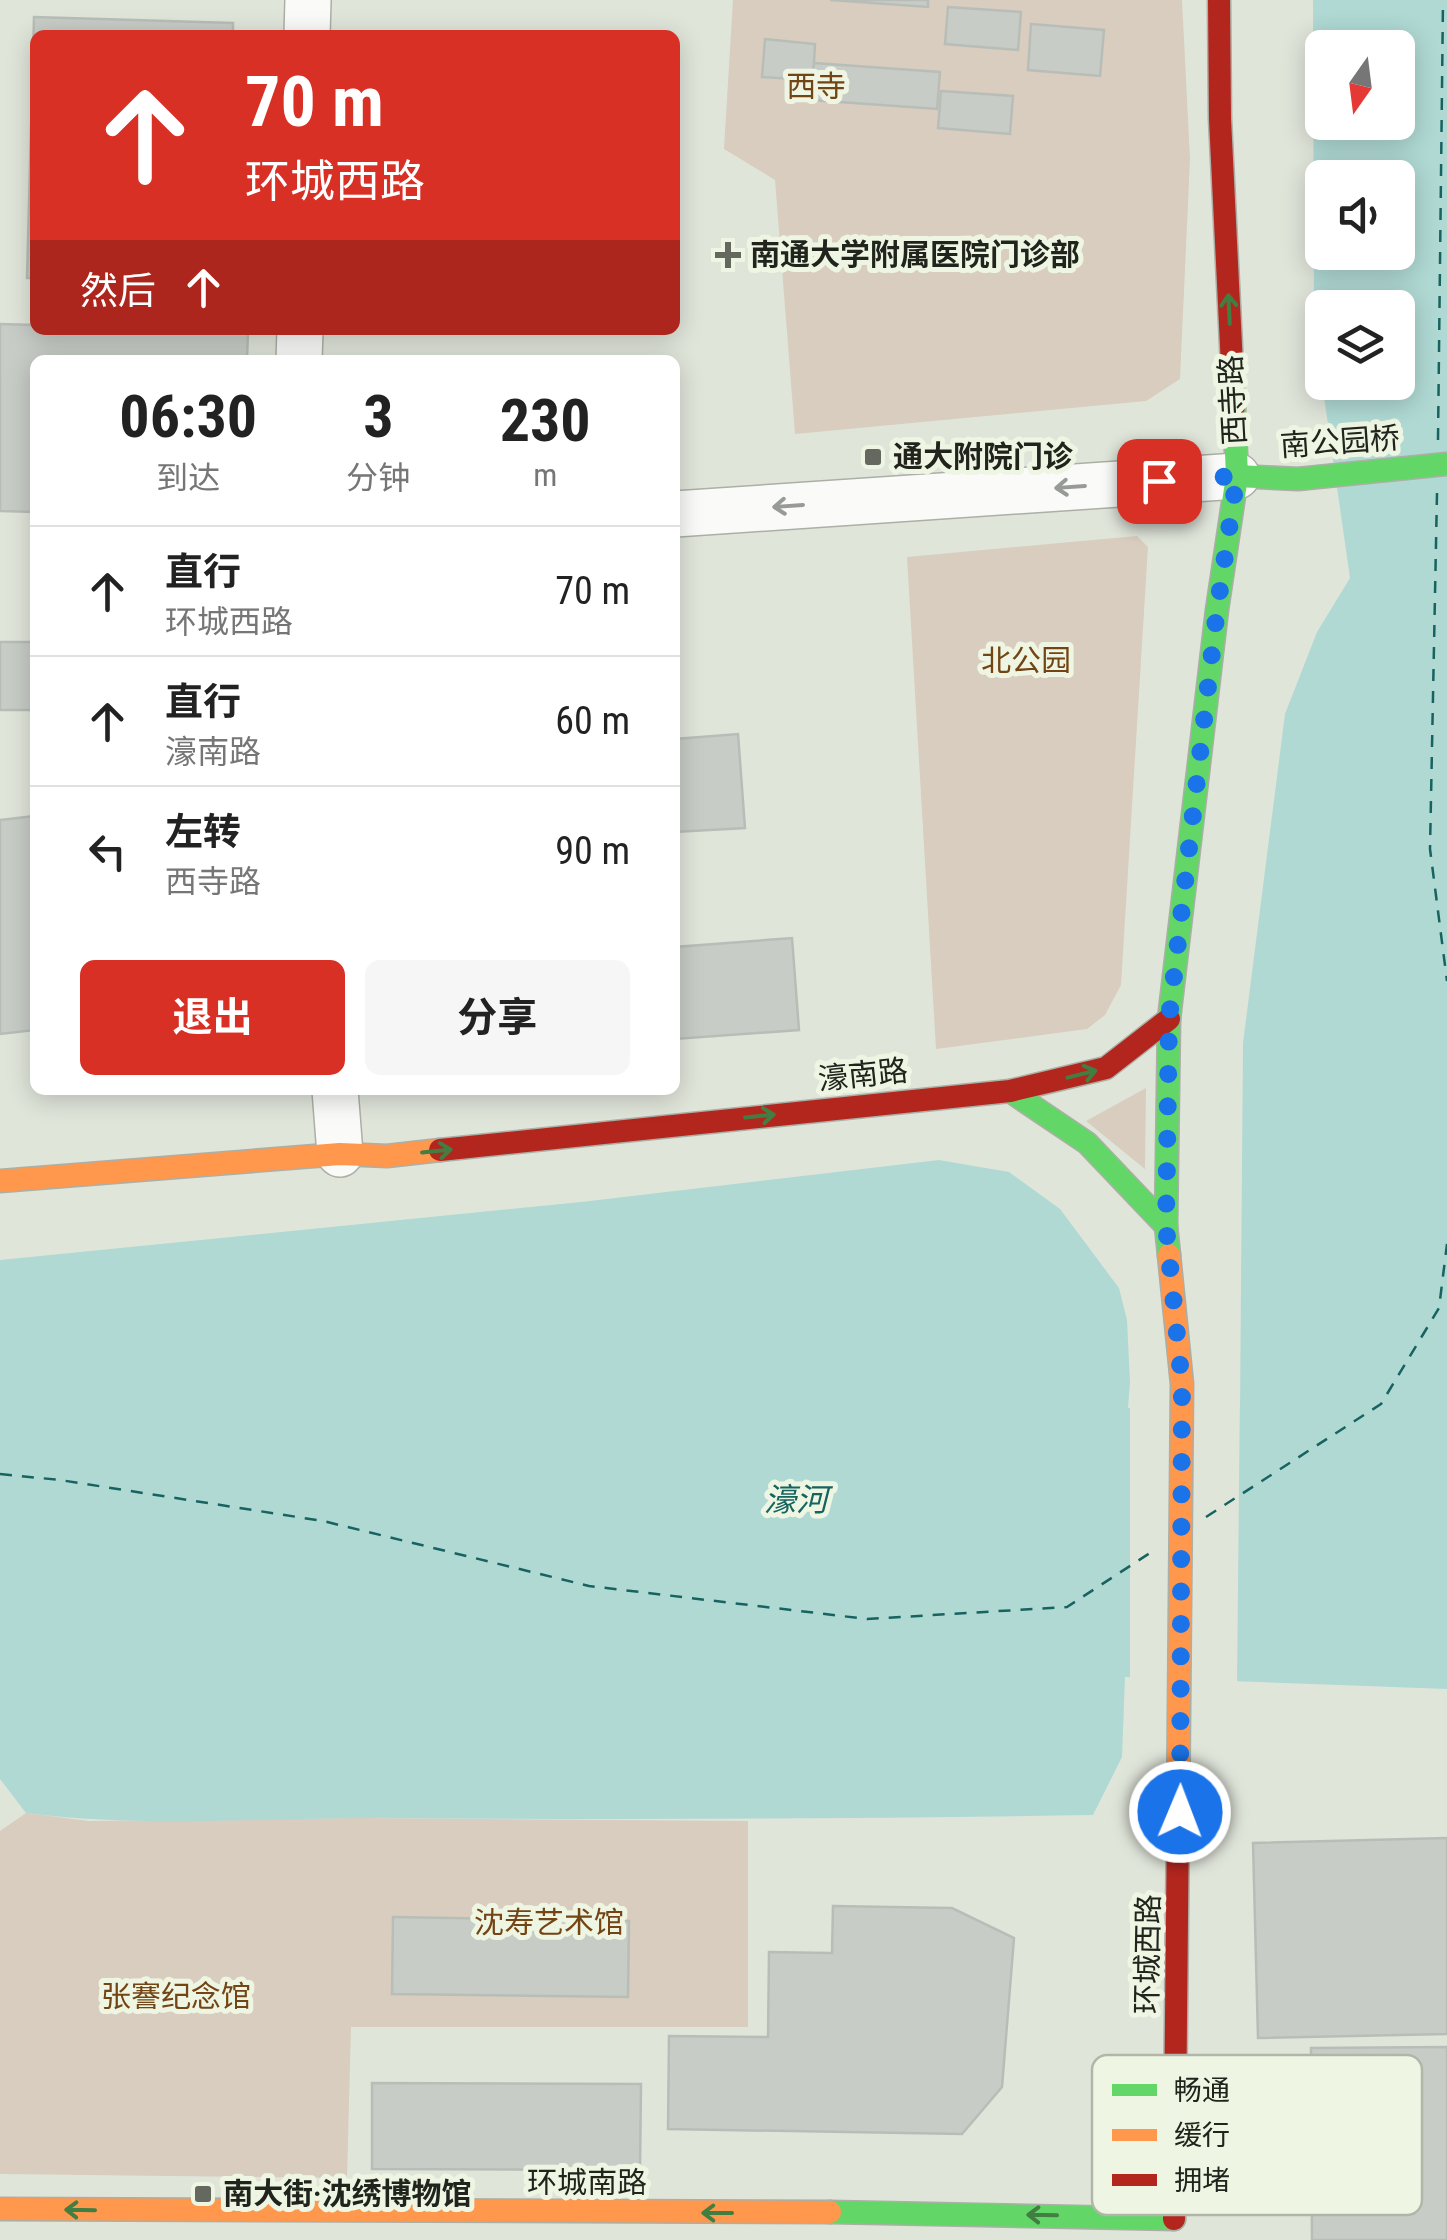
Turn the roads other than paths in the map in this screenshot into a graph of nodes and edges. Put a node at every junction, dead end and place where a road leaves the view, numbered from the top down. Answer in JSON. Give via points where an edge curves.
{"nodes":[{"id":1,"x":308,"y":0,"type":"edge"},
{"id":2,"x":1219,"y":0,"type":"edge"},
{"id":3,"x":307,"y":30,"type":"edge"},
{"id":4,"x":1447,"y":464,"type":"edge"},
{"id":5,"x":1237,"y":476,"type":"junction"},
{"id":6,"x":680,"y":514,"type":"edge"},
{"id":7,"x":1169,"y":1019,"type":"junction"},
{"id":8,"x":1010,"y":1092,"type":"junction"},
{"id":9,"x":335,"y":1095,"type":"edge"},
{"id":10,"x":340,"y":1154,"type":"junction"},
{"id":11,"x":0,"y":1181,"type":"edge"},
{"id":12,"x":1166,"y":1226,"type":"junction"},
{"id":13,"x":1181,"y":2055,"type":"edge"},
{"id":14,"x":0,"y":2209,"type":"edge"},
{"id":15,"x":1182,"y":2215,"type":"edge"},
{"id":16,"x":1182,"y":2224,"type":"joint"}],
"edges":[{"from":1,"to":3,"type":"street"},
{"from":5,"to":2,"type":"street","name":"西寺路","one_way":true},
{"from":4,"to":5,"type":"street","name":"南公园桥","via":[[1298,479]]},
{"from":5,"to":6,"type":"street","name":"西寺路","one_way":true},
{"from":5,"to":7,"type":"street"},
{"from":8,"to":7,"type":"street","name":"濠南路","one_way":true,"via":[[1106,1068]]},
{"from":7,"to":12,"type":"street"},
{"from":10,"to":8,"type":"street","name":"濠南路","one_way":true,"via":[[388,1156]]},
{"from":8,"to":12,"type":"street","via":[[1087,1143]]},
{"from":9,"to":10,"type":"street"},
{"from":10,"to":11,"type":"street","name":"濠南路"},
{"from":12,"to":13,"type":"street","name":"环城西路","via":[[1182,1384]]},
{"from":16,"to":14,"type":"street","name":"环城南路","one_way":true,"via":[[992,2214]]},
{"from":15,"to":16,"type":"street","name":"环城西路"}]}
